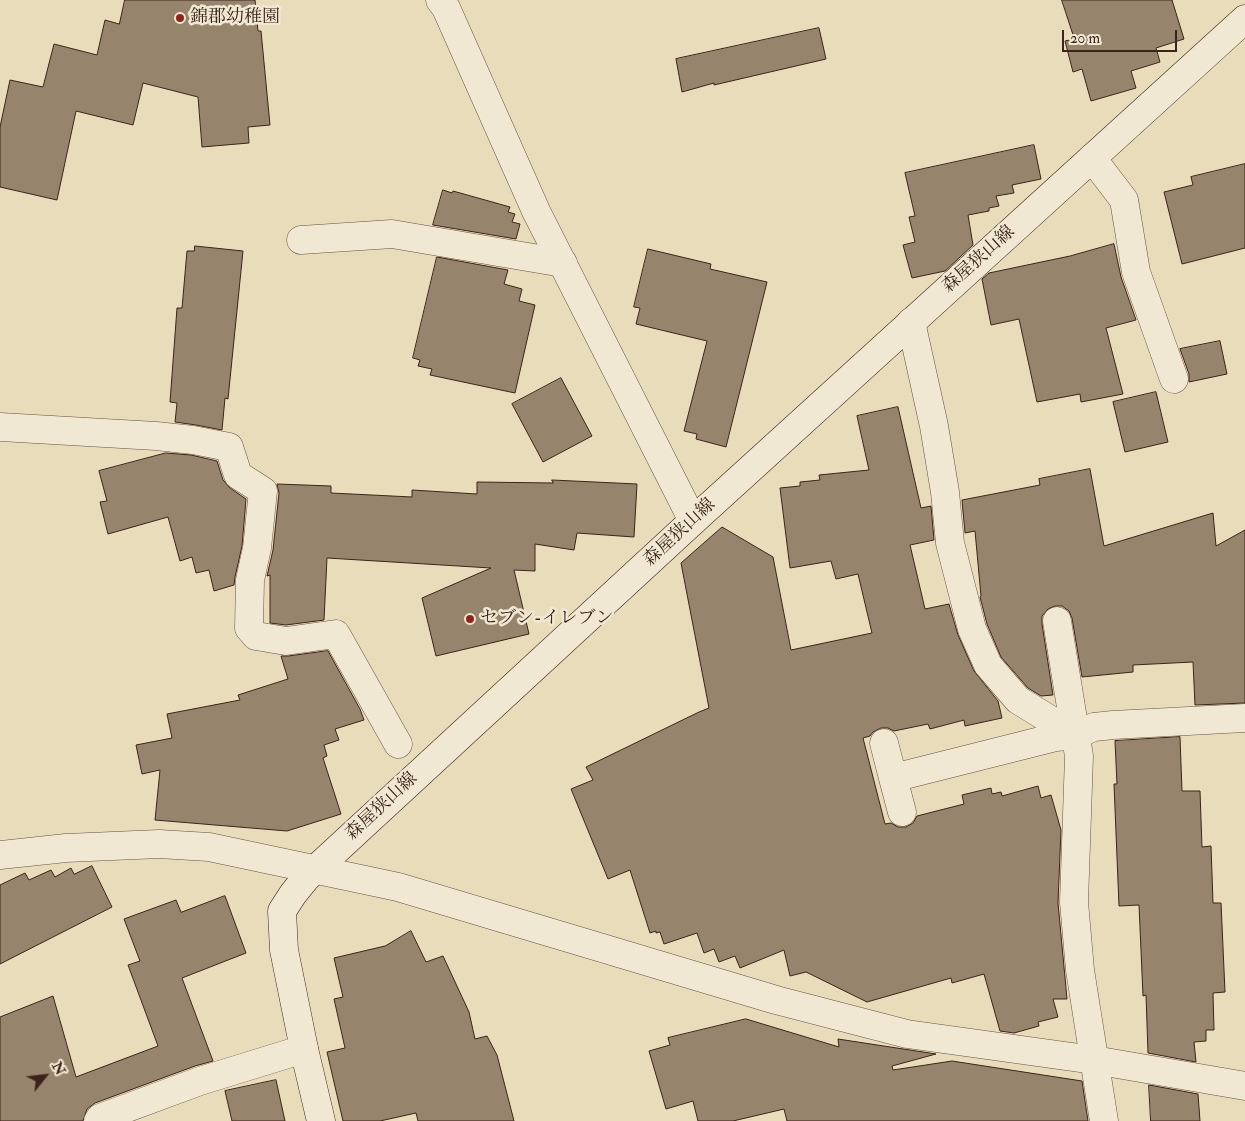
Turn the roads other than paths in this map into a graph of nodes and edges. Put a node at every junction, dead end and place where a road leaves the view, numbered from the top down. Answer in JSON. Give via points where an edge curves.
{"nodes":[{"id":1,"x":440,"y":0,"type":"edge"},
{"id":2,"x":1245,"y":19,"type":"edge"},
{"id":3,"x":1092,"y":158,"type":"junction"},
{"id":4,"x":301,"y":240,"type":"dead end"},
{"id":5,"x":563,"y":263,"type":"junction"},
{"id":6,"x":911,"y":322,"type":"junction"},
{"id":7,"x":1174,"y":379,"type":"dead end"},
{"id":8,"x":0,"y":427,"type":"edge"},
{"id":9,"x":693,"y":521,"type":"junction"},
{"id":10,"x":1057,"y":621,"type":"dead end"},
{"id":11,"x":1245,"y":718,"type":"edge"},
{"id":12,"x":1075,"y":735,"type":"junction"},
{"id":13,"x":884,"y":742,"type":"dead end"},
{"id":14,"x":398,"y":744,"type":"dead end"},
{"id":15,"x":893,"y":778,"type":"junction"},
{"id":16,"x":902,"y":812,"type":"dead end"},
{"id":17,"x":0,"y":855,"type":"edge"},
{"id":18,"x":315,"y":870,"type":"junction"},
{"id":19,"x":304,"y":1048,"type":"junction"},
{"id":20,"x":1094,"y":1060,"type":"junction"},
{"id":21,"x":1245,"y":1086,"type":"edge"},
{"id":22,"x":98,"y":1121,"type":"edge"},
{"id":23,"x":321,"y":1121,"type":"edge"},
{"id":24,"x":1104,"y":1121,"type":"edge"}],
"edges":[{"from":1,"to":5,"type":"street"},
{"from":2,"to":3,"type":"street","name":"森屋狭山線"},
{"from":3,"to":6,"type":"street","name":"森屋狭山線"},
{"from":3,"to":7,"type":"street","via":[[1124,200],[1136,272]]},
{"from":4,"to":5,"type":"street","via":[[392,234]]},
{"from":5,"to":9,"type":"street"},
{"from":6,"to":9,"type":"street","name":"森屋狭山線"},
{"from":6,"to":12,"type":"street","via":[[934,426],[950,543],[972,628],[988,665],[1018,700]]},
{"from":8,"to":14,"type":"street","via":[[156,436],[229,447],[238,475],[262,491],[257,548],[250,580],[249,628],[256,636],[286,641],[336,634]]},
{"from":9,"to":18,"type":"street","name":"森屋狭山線"},
{"from":10,"to":12,"type":"street"},
{"from":11,"to":12,"type":"street","via":[[1113,725],[1094,727]]},
{"from":12,"to":15,"type":"street"},
{"from":12,"to":20,"type":"street","via":[[1079,756],[1074,902],[1080,970]]},
{"from":13,"to":15,"type":"street"},
{"from":15,"to":16,"type":"street"},
{"from":17,"to":18,"type":"street","via":[[159,844],[208,847]]},
{"from":18,"to":19,"type":"street","name":"森屋狭山線","via":[[282,911],[284,950]]},
{"from":18,"to":20,"type":"street","via":[[398,887],[776,1000],[907,1034]]},
{"from":19,"to":22,"type":"street","via":[[200,1081]]},
{"from":19,"to":23,"type":"street","name":"森屋狭山線"},
{"from":20,"to":21,"type":"street"},
{"from":20,"to":24,"type":"street"}]}
